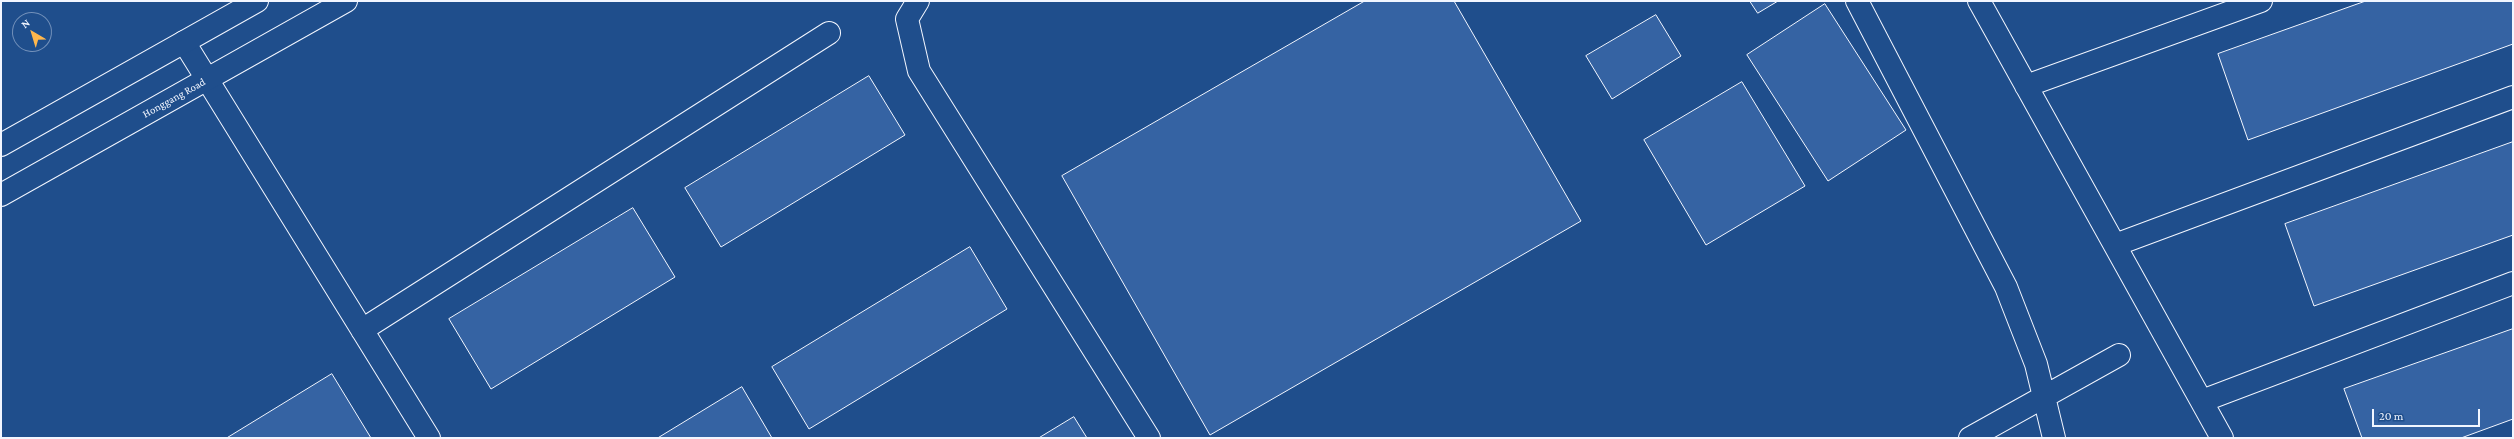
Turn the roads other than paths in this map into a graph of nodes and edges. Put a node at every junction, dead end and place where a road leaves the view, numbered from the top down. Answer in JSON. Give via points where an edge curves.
{"nodes":[{"id":1,"x":257,"y":1,"type":"edge"},
{"id":2,"x":346,"y":1,"type":"edge"},
{"id":3,"x":918,"y":1,"type":"edge"},
{"id":4,"x":1857,"y":1,"type":"edge"},
{"id":5,"x":1978,"y":1,"type":"edge"},
{"id":6,"x":2261,"y":1,"type":"edge"},
{"id":7,"x":828,"y":33,"type":"dead end"},
{"id":8,"x":184,"y":42,"type":"junction"},
{"id":9,"x":207,"y":79,"type":"junction"},
{"id":10,"x":2026,"y":86,"type":"junction"},
{"id":11,"x":2513,"y":97,"type":"edge"},
{"id":12,"x":1,"y":144,"type":"edge"},
{"id":13,"x":1,"y":195,"type":"edge"},
{"id":14,"x":2114,"y":245,"type":"junction"},
{"id":15,"x":2513,"y":283,"type":"edge"},
{"id":16,"x":362,"y":330,"type":"junction"},
{"id":17,"x":2119,"y":355,"type":"dead end"},
{"id":18,"x":2044,"y":398,"type":"junction"},
{"id":19,"x":2202,"y":401,"type":"junction"},
{"id":20,"x":429,"y":438,"type":"edge"},
{"id":21,"x":1149,"y":438,"type":"edge"},
{"id":22,"x":1970,"y":438,"type":"edge"},
{"id":23,"x":2054,"y":438,"type":"edge"},
{"id":24,"x":2222,"y":438,"type":"edge"}],
"edges":[{"from":1,"to":8,"type":"main road"},
{"from":2,"to":9,"type":"main road","name":"Honggang Road"},
{"from":3,"to":21,"type":"main road","via":[[907,19],[919,71]]},
{"from":4,"to":18,"type":"main road","via":[[2006,287],[2036,364]]},
{"from":5,"to":10,"type":"main road"},
{"from":6,"to":10,"type":"main road"},
{"from":7,"to":16,"type":"main road"},
{"from":8,"to":9,"type":"main road"},
{"from":8,"to":12,"type":"main road"},
{"from":9,"to":13,"type":"main road","name":"Honggang Road"},
{"from":9,"to":16,"type":"main road"},
{"from":10,"to":14,"type":"main road"},
{"from":11,"to":14,"type":"main road"},
{"from":14,"to":19,"type":"main road"},
{"from":15,"to":19,"type":"main road"},
{"from":16,"to":20,"type":"main road"},
{"from":17,"to":18,"type":"main road"},
{"from":18,"to":22,"type":"main road"},
{"from":18,"to":23,"type":"main road"},
{"from":19,"to":24,"type":"main road"}]}
